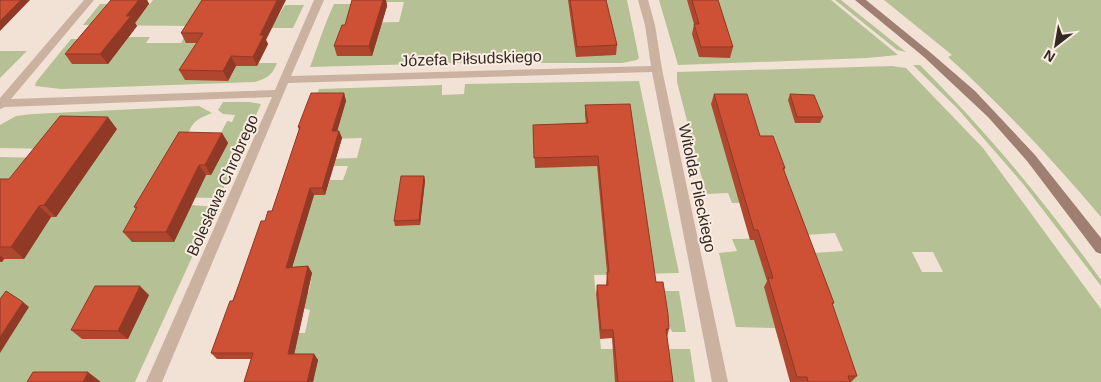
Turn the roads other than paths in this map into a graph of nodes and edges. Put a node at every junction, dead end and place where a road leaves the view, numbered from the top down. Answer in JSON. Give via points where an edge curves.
{"nodes":[{"id":1,"x":89,"y":0,"type":"edge"},
{"id":2,"x":319,"y":0,"type":"edge"},
{"id":3,"x":643,"y":0,"type":"edge"},
{"id":4,"x":860,"y":0,"type":"edge"},
{"id":5,"x":657,"y":69,"type":"junction"},
{"id":6,"x":286,"y":80,"type":"junction"},
{"id":7,"x":280,"y":93,"type":"junction"},
{"id":8,"x":1,"y":103,"type":"edge"},
{"id":9,"x":1101,"y":248,"type":"edge"},
{"id":10,"x":154,"y":382,"type":"edge"},
{"id":11,"x":720,"y":382,"type":"edge"}],
"edges":[{"from":1,"to":8,"type":"street"},
{"from":2,"to":6,"type":"street","name":"Bolesława Chrobrego"},
{"from":3,"to":5,"type":"street","name":"Witolda Pileckiego"},
{"from":4,"to":9,"type":"main road","via":[[930,55],[982,106],[1030,156]]},
{"from":5,"to":6,"type":"street","name":"Józefa Piłsudskiego"},
{"from":5,"to":11,"type":"street","name":"Witolda Pileckiego"},
{"from":6,"to":7,"type":"street","name":"Bolesława Chrobrego"},
{"from":7,"to":8,"type":"street"},
{"from":7,"to":10,"type":"street","name":"Bolesława Chrobrego"}]}
